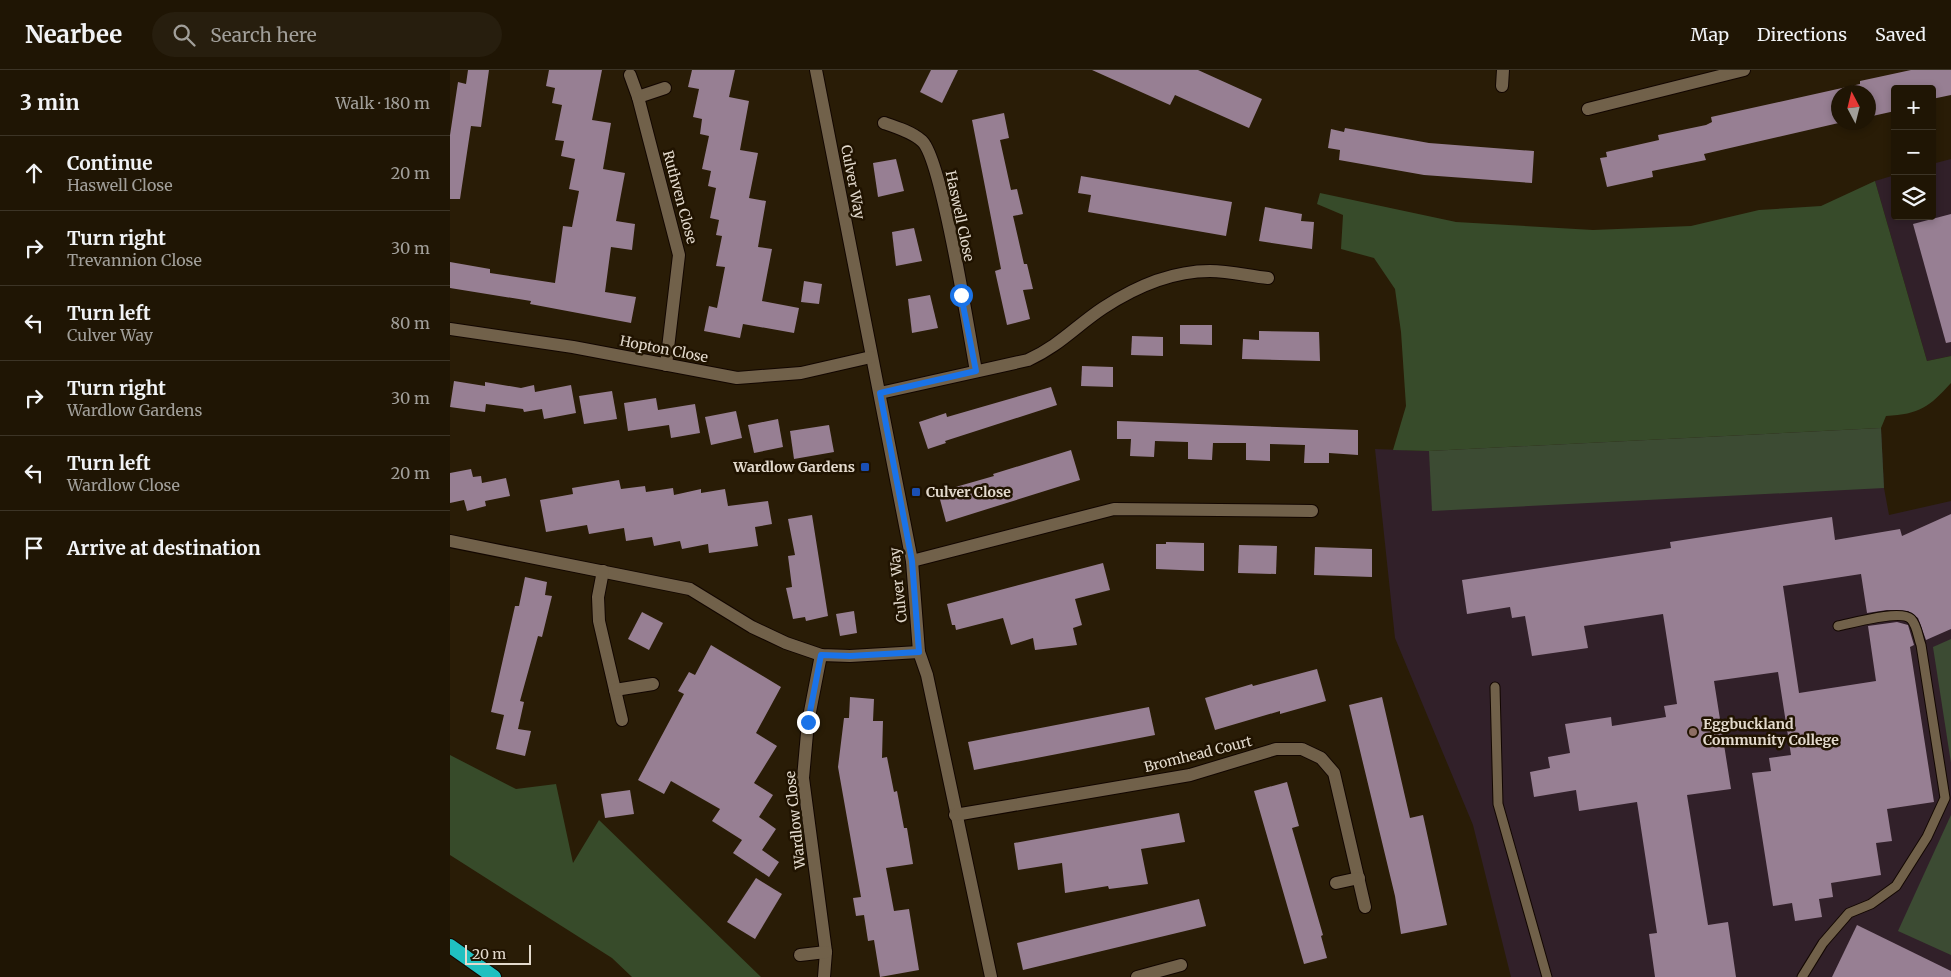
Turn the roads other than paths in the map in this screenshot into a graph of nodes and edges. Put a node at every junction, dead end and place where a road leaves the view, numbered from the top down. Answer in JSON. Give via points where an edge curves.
{"nodes":[{"id":1,"x":816,"y":70,"type":"edge"},
{"id":2,"x":1503,"y":70,"type":"edge"},
{"id":3,"x":1744,"y":70,"type":"edge"},
{"id":4,"x":630,"y":75,"type":"dead end"},
{"id":5,"x":1502,"y":86,"type":"dead end"},
{"id":6,"x":665,"y":88,"type":"dead end"},
{"id":7,"x":638,"y":97,"type":"junction"},
{"id":8,"x":1588,"y":109,"type":"dead end"},
{"id":9,"x":884,"y":123,"type":"dead end"},
{"id":10,"x":1268,"y":278,"type":"dead end"},
{"id":11,"x":450,"y":329,"type":"edge"},
{"id":12,"x":871,"y":358,"type":"junction"},
{"id":13,"x":666,"y":365,"type":"junction"},
{"id":14,"x":976,"y":371,"type":"junction"},
{"id":15,"x":880,"y":393,"type":"junction"},
{"id":16,"x":1312,"y":511,"type":"dead end"},
{"id":17,"x":450,"y":541,"type":"edge"},
{"id":18,"x":912,"y":561,"type":"junction"},
{"id":19,"x":603,"y":571,"type":"junction"},
{"id":20,"x":1838,"y":626,"type":"dead end"},
{"id":21,"x":919,"y":652,"type":"junction"},
{"id":22,"x":821,"y":655,"type":"junction"},
{"id":23,"x":653,"y":684,"type":"dead end"},
{"id":24,"x":1495,"y":687,"type":"dead end"},
{"id":25,"x":615,"y":690,"type":"junction"},
{"id":26,"x":622,"y":720,"type":"dead end"},
{"id":27,"x":956,"y":815,"type":"junction"},
{"id":28,"x":1359,"y":878,"type":"junction"},
{"id":29,"x":1336,"y":883,"type":"dead end"},
{"id":30,"x":1365,"y":907,"type":"dead end"},
{"id":31,"x":450,"y":946,"type":"edge"},
{"id":32,"x":826,"y":952,"type":"junction"},
{"id":33,"x":800,"y":955,"type":"dead end"},
{"id":34,"x":1181,"y":965,"type":"dead end"},
{"id":35,"x":494,"y":977,"type":"edge"},
{"id":36,"x":824,"y":977,"type":"edge"},
{"id":37,"x":991,"y":977,"type":"edge"},
{"id":38,"x":1137,"y":977,"type":"edge"},
{"id":39,"x":1547,"y":977,"type":"edge"},
{"id":40,"x":1802,"y":977,"type":"edge"}],
"edges":[{"from":1,"to":12,"type":"street","name":"Culver Way"},
{"from":2,"to":5,"type":"street"},
{"from":3,"to":8,"type":"street"},
{"from":4,"to":7,"type":"street","name":"Ruthven Close"},
{"from":6,"to":7,"type":"street"},
{"from":7,"to":13,"type":"street","name":"Ruthven Close","via":[[679,255]]},
{"from":9,"to":14,"type":"street","name":"Haswell Close","via":[[923,142],[933,162]]},
{"from":10,"to":14,"type":"street","via":[[1211,271],[1172,275],[1141,287],[1104,308],[1049,351],[1028,360]]},
{"from":11,"to":13,"type":"street","name":"Hopton Close","via":[[574,347]]},
{"from":12,"to":13,"type":"street","name":"Hopton Close","via":[[801,373],[736,378]]},
{"from":12,"to":15,"type":"street","name":"Culver Way"},
{"from":14,"to":15,"type":"street"},
{"from":15,"to":18,"type":"street","name":"Culver Way"},
{"from":16,"to":18,"type":"street","via":[[1114,509]]},
{"from":17,"to":19,"type":"street"},
{"from":18,"to":21,"type":"street","name":"Culver Way"},
{"from":19,"to":22,"type":"street","via":[[690,588],[752,627]]},
{"from":19,"to":25,"type":"street","via":[[598,597],[599,621]]},
{"from":20,"to":40,"type":"lane","via":[[1898,615],[1910,618],[1915,625],[1945,798],[1927,836],[1896,886],[1871,904],[1849,913]]},
{"from":21,"to":22,"type":"street"},
{"from":21,"to":27,"type":"street","name":"Culver Way"},
{"from":22,"to":32,"type":"street","name":"Wardlow Close","via":[[808,722],[803,778]]},
{"from":23,"to":25,"type":"street"},
{"from":24,"to":39,"type":"lane","via":[[1498,804]]},
{"from":25,"to":26,"type":"street"},
{"from":27,"to":28,"type":"street","name":"Bromhead Court","via":[[1190,774],[1276,749],[1302,749],[1321,758],[1334,773]]},
{"from":27,"to":37,"type":"street","name":"Culver Way"},
{"from":28,"to":29,"type":"street"},
{"from":28,"to":30,"type":"street","name":"Bromhead Court"},
{"from":31,"to":35,"type":"highway"},
{"from":32,"to":33,"type":"street"},
{"from":32,"to":36,"type":"street","name":"Wardlow Close"},
{"from":34,"to":38,"type":"street"}]}
